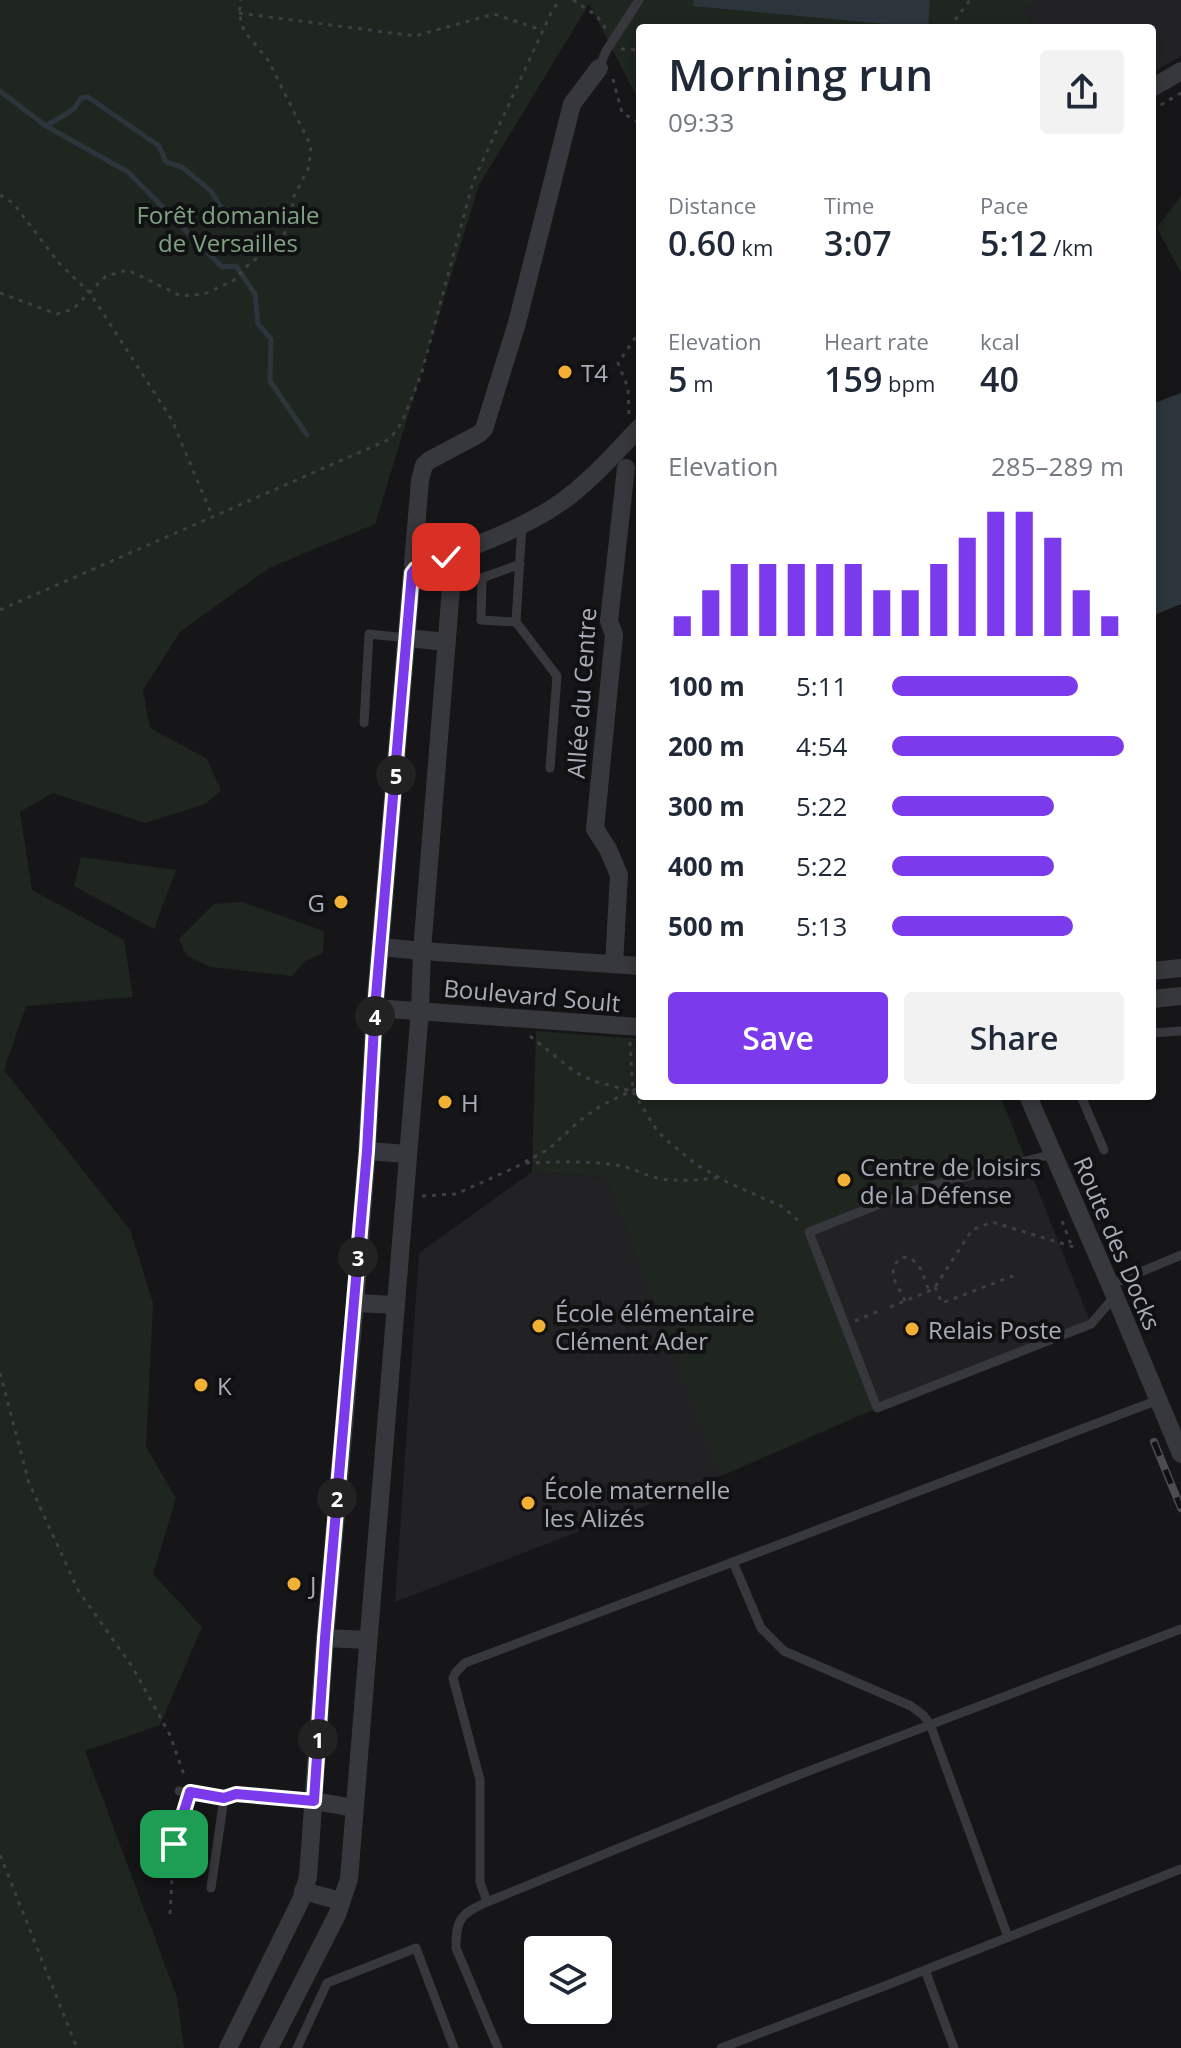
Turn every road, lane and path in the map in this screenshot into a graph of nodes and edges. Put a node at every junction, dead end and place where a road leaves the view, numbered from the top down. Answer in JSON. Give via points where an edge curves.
{"nodes":[{"id":1,"x":241,"y":0,"type":"edge"},
{"id":2,"x":559,"y":0,"type":"edge"},
{"id":3,"x":573,"y":0,"type":"edge"},
{"id":4,"x":639,"y":0,"type":"edge"},
{"id":5,"x":970,"y":0,"type":"edge"},
{"id":6,"x":239,"y":13,"type":"junction"},
{"id":7,"x":952,"y":24,"type":"edge"},
{"id":8,"x":542,"y":30,"type":"junction"},
{"id":9,"x":603,"y":60,"type":"junction"},
{"id":10,"x":1181,"y":71,"type":"edge"},
{"id":11,"x":1156,"y":86,"type":"edge"},
{"id":12,"x":1181,"y":93,"type":"edge"},
{"id":13,"x":618,"y":100,"type":"dead end"},
{"id":14,"x":1156,"y":108,"type":"edge"},
{"id":15,"x":636,"y":121,"type":"edge"},
{"id":16,"x":0,"y":195,"type":"edge"},
{"id":17,"x":0,"y":293,"type":"edge"},
{"id":18,"x":90,"y":293,"type":"junction"},
{"id":19,"x":636,"y":337,"type":"edge"},
{"id":20,"x":635,"y":432,"type":"edge"},
{"id":21,"x":624,"y":465,"type":"junction"},
{"id":22,"x":213,"y":518,"type":"junction"},
{"id":23,"x":522,"y":524,"type":"junction"},
{"id":24,"x":446,"y":557,"type":"junction"},
{"id":25,"x":520,"y":564,"type":"junction"},
{"id":26,"x":415,"y":569,"type":"junction"},
{"id":27,"x":0,"y":610,"type":"edge"},
{"id":28,"x":516,"y":622,"type":"junction"},
{"id":29,"x":407,"y":638,"type":"junction"},
{"id":30,"x":447,"y":642,"type":"junction"},
{"id":31,"x":364,"y":723,"type":"dead end"},
{"id":32,"x":550,"y":768,"type":"dead end"},
{"id":33,"x":382,"y":947,"type":"junction"},
{"id":34,"x":422,"y":951,"type":"junction"},
{"id":35,"x":614,"y":964,"type":"junction"},
{"id":36,"x":636,"y":966,"type":"edge"},
{"id":37,"x":1181,"y":968,"type":"edge"},
{"id":38,"x":1156,"y":971,"type":"edge"},
{"id":39,"x":1181,"y":996,"type":"edge"},
{"id":40,"x":1156,"y":999,"type":"edge"},
{"id":41,"x":375,"y":1008,"type":"junction"},
{"id":42,"x":420,"y":1010,"type":"junction"},
{"id":43,"x":516,"y":1018,"type":"junction"},
{"id":44,"x":635,"y":1027,"type":"edge"},
{"id":45,"x":1181,"y":1031,"type":"edge"},
{"id":46,"x":1156,"y":1033,"type":"edge"},
{"id":47,"x":636,"y":1090,"type":"edge"},
{"id":48,"x":633,"y":1092,"type":"junction"},
{"id":49,"x":636,"y":1097,"type":"edge"},
{"id":50,"x":638,"y":1100,"type":"edge"},
{"id":51,"x":1030,"y":1100,"type":"edge"},
{"id":52,"x":1083,"y":1100,"type":"edge"},
{"id":53,"x":1104,"y":1150,"type":"dead end"},
{"id":54,"x":367,"y":1151,"type":"junction"},
{"id":55,"x":408,"y":1154,"type":"junction"},
{"id":56,"x":1053,"y":1154,"type":"junction"},
{"id":57,"x":522,"y":1164,"type":"junction"},
{"id":58,"x":720,"y":1177,"type":"junction"},
{"id":59,"x":405,"y":1196,"type":"junction"},
{"id":60,"x":809,"y":1232,"type":"junction"},
{"id":61,"x":1096,"y":1254,"type":"junction"},
{"id":62,"x":1181,"y":1255,"type":"edge"},
{"id":63,"x":1013,"y":1276,"type":"dead end"},
{"id":64,"x":935,"y":1287,"type":"junction"},
{"id":65,"x":1112,"y":1290,"type":"junction"},
{"id":66,"x":929,"y":1291,"type":"junction"},
{"id":67,"x":905,"y":1301,"type":"junction"},
{"id":68,"x":355,"y":1303,"type":"junction"},
{"id":69,"x":396,"y":1305,"type":"junction"},
{"id":70,"x":890,"y":1307,"type":"dead end"},
{"id":71,"x":881,"y":1310,"type":"dead end"},
{"id":72,"x":845,"y":1325,"type":"junction"},
{"id":73,"x":0,"y":1373,"type":"edge"},
{"id":74,"x":1158,"y":1400,"type":"junction"},
{"id":75,"x":1181,"y":1454,"type":"edge"},
{"id":76,"x":733,"y":1562,"type":"junction"},
{"id":77,"x":1181,"y":1629,"type":"edge"},
{"id":78,"x":325,"y":1638,"type":"junction"},
{"id":79,"x":368,"y":1640,"type":"junction"},
{"id":80,"x":930,"y":1724,"type":"junction"},
{"id":81,"x":179,"y":1791,"type":"dead end"},
{"id":82,"x":190,"y":1792,"type":"junction"},
{"id":83,"x":224,"y":1798,"type":"junction"},
{"id":84,"x":314,"y":1801,"type":"junction"},
{"id":85,"x":354,"y":1808,"type":"junction"},
{"id":86,"x":0,"y":1855,"type":"edge"},
{"id":87,"x":1181,"y":1869,"type":"edge"},
{"id":88,"x":211,"y":1888,"type":"dead end"},
{"id":89,"x":303,"y":1891,"type":"junction"},
{"id":90,"x":341,"y":1901,"type":"junction"},
{"id":91,"x":487,"y":1902,"type":"junction"},
{"id":92,"x":170,"y":1914,"type":"dead end"},
{"id":93,"x":1008,"y":1937,"type":"junction"},
{"id":94,"x":925,"y":1970,"type":"junction"},
{"id":95,"x":77,"y":2048,"type":"edge"},
{"id":96,"x":228,"y":2048,"type":"edge"},
{"id":97,"x":269,"y":2048,"type":"edge"},
{"id":98,"x":297,"y":2048,"type":"edge"},
{"id":99,"x":454,"y":2048,"type":"edge"},
{"id":100,"x":498,"y":2048,"type":"edge"},
{"id":101,"x":721,"y":2048,"type":"edge"},
{"id":102,"x":954,"y":2048,"type":"edge"}],
"edges":[{"from":1,"to":6,"type":"path"},
{"from":2,"to":8,"type":"path"},
{"from":3,"to":9,"type":"path","via":[[606,29]]},
{"from":4,"to":9,"type":"lane"},
{"from":5,"to":7,"type":"path"},
{"from":6,"to":8,"type":"path","via":[[415,36],[494,14]]},
{"from":6,"to":18,"type":"path","via":[[244,31],[268,60],[311,146],[309,167],[293,198],[292,222],[278,243],[233,281],[204,294],[181,296],[128,270],[106,276]]},
{"from":8,"to":22,"type":"path","via":[[473,182],[421,375],[402,422],[390,439]]},
{"from":9,"to":26,"type":"street","via":[[572,104],[517,323],[484,429],[424,465]]},
{"from":10,"to":11,"type":"street"},
{"from":12,"to":14,"type":"path"},
{"from":13,"to":15,"type":"path","via":[[622,113]]},
{"from":16,"to":18,"type":"path","via":[[13,203],[59,263]]},
{"from":17,"to":18,"type":"path","via":[[57,314],[73,309]]},
{"from":18,"to":22,"type":"path","via":[[172,420]]},
{"from":19,"to":20,"type":"path","via":[[618,363]]},
{"from":20,"to":21,"type":"street"},
{"from":21,"to":23,"type":"street"},
{"from":21,"to":35,"type":"street","name":"Allée du Centre","via":[[595,829],[619,875]]},
{"from":22,"to":27,"type":"path"},
{"from":23,"to":24,"type":"street"},
{"from":23,"to":25,"type":"lane"},
{"from":24,"to":26,"type":"street"},
{"from":24,"to":30,"type":"street","via":[[452,574]]},
{"from":25,"to":28,"type":"lane"},
{"from":25,"to":28,"type":"lane","via":[[482,578],[481,620]]},
{"from":26,"to":29,"type":"street"},
{"from":28,"to":32,"type":"lane","via":[[557,676]]},
{"from":29,"to":30,"type":"street"},
{"from":29,"to":31,"type":"lane","via":[[369,634]]},
{"from":29,"to":33,"type":"street"},
{"from":30,"to":34,"type":"street"},
{"from":33,"to":34,"type":"street","name":"Boulevard Soult"},
{"from":33,"to":41,"type":"street"},
{"from":34,"to":35,"type":"street","name":"Boulevard Soult"},
{"from":34,"to":42,"type":"street"},
{"from":35,"to":36,"type":"street","name":"Boulevard Soult"},
{"from":37,"to":38,"type":"street"},
{"from":39,"to":40,"type":"street"},
{"from":41,"to":42,"type":"street","name":"Boulevard Soult"},
{"from":41,"to":54,"type":"street"},
{"from":42,"to":43,"type":"street","name":"Boulevard Soult"},
{"from":42,"to":55,"type":"street"},
{"from":43,"to":44,"type":"street","name":"Boulevard Soult"},
{"from":43,"to":48,"type":"path","via":[[575,1072]]},
{"from":44,"to":48,"type":"path"},
{"from":45,"to":46,"type":"lane"},
{"from":47,"to":48,"type":"path"},
{"from":48,"to":49,"type":"path"},
{"from":48,"to":57,"type":"path","via":[[602,1105]]},
{"from":50,"to":58,"type":"path","via":[[672,1146]]},
{"from":51,"to":56,"type":"street","name":"Route des Docks"},
{"from":52,"to":53,"type":"lane"},
{"from":54,"to":55,"type":"street"},
{"from":54,"to":68,"type":"street"},
{"from":55,"to":59,"type":"street"},
{"from":56,"to":60,"type":"lane","via":[[918,1189]]},
{"from":56,"to":61,"type":"street","name":"Route des Docks"},
{"from":57,"to":58,"type":"path","via":[[595,1163],[657,1178]]},
{"from":57,"to":59,"type":"path","via":[[456,1194]]},
{"from":58,"to":60,"type":"path","via":[[783,1207]]},
{"from":59,"to":69,"type":"street"},
{"from":60,"to":72,"type":"lane"},
{"from":61,"to":64,"type":"path","via":[[992,1222],[972,1230]]},
{"from":61,"to":65,"type":"street","name":"Route des Docks"},
{"from":62,"to":65,"type":"lane"},
{"from":63,"to":64,"type":"path","via":[[942,1303]]},
{"from":64,"to":66,"type":"path"},
{"from":65,"to":72,"type":"lane","via":[[1091,1324],[877,1408]]},
{"from":65,"to":74,"type":"street","name":"Route des Docks"},
{"from":66,"to":67,"type":"path"},
{"from":66,"to":67,"type":"path","via":[[917,1262],[902,1257],[893,1268]]},
{"from":67,"to":70,"type":"path"},
{"from":68,"to":69,"type":"street"},
{"from":68,"to":78,"type":"street"},
{"from":69,"to":79,"type":"street"},
{"from":71,"to":72,"type":"path"},
{"from":73,"to":82,"type":"path","via":[[29,1483],[78,1590],[133,1668],[170,1735]]},
{"from":74,"to":75,"type":"street","name":"Route des Docks"},
{"from":74,"to":76,"type":"lane"},
{"from":76,"to":80,"type":"lane","via":[[761,1628],[784,1651],[911,1706]]},
{"from":76,"to":91,"type":"lane","via":[[465,1663],[456,1672],[453,1678],[480,1780],[480,1882]]},
{"from":77,"to":80,"type":"lane"},
{"from":78,"to":79,"type":"street"},
{"from":78,"to":84,"type":"street"},
{"from":79,"to":85,"type":"street"},
{"from":80,"to":91,"type":"lane"},
{"from":80,"to":93,"type":"lane"},
{"from":81,"to":82,"type":"lane"},
{"from":82,"to":83,"type":"lane"},
{"from":82,"to":92,"type":"path","via":[[174,1844]]},
{"from":83,"to":84,"type":"lane","via":[[236,1794]]},
{"from":83,"to":88,"type":"lane"},
{"from":84,"to":85,"type":"street"},
{"from":84,"to":89,"type":"street"},
{"from":85,"to":90,"type":"street","via":[[349,1879]]},
{"from":86,"to":95,"type":"path"},
{"from":87,"to":93,"type":"lane"},
{"from":89,"to":90,"type":"street"},
{"from":89,"to":96,"type":"street"},
{"from":90,"to":97,"type":"street"},
{"from":91,"to":100,"type":"lane","via":[[458,1922],[456,1948]]},
{"from":93,"to":94,"type":"lane"},
{"from":94,"to":101,"type":"lane"},
{"from":94,"to":102,"type":"lane"},
{"from":98,"to":99,"type":"lane","via":[[327,1983],[416,1948]]}]}
